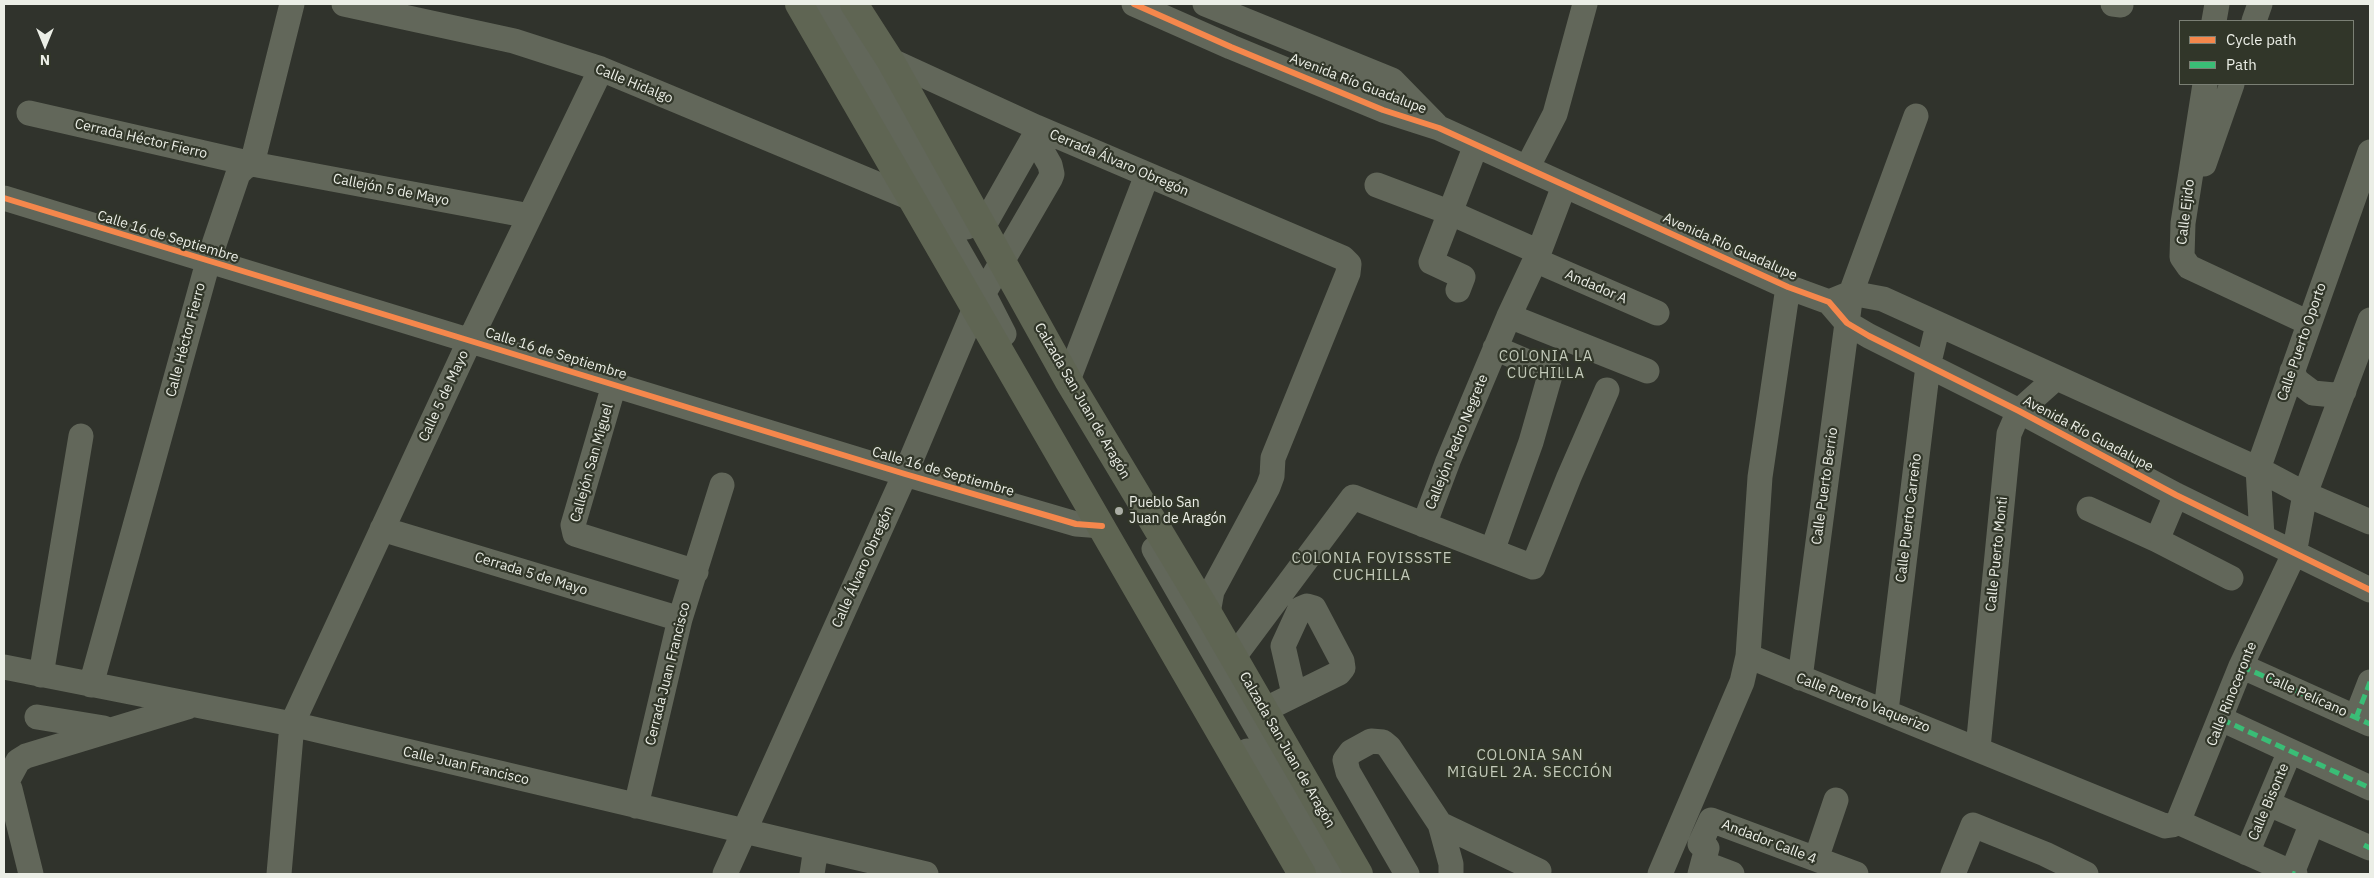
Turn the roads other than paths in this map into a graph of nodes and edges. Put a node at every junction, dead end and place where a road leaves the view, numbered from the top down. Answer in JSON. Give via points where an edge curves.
{"nodes":[{"id":1,"x":292,"y":4,"type":"edge"},
{"id":2,"x":344,"y":4,"type":"edge"},
{"id":3,"x":799,"y":4,"type":"edge"},
{"id":4,"x":817,"y":4,"type":"edge"},
{"id":5,"x":839,"y":4,"type":"edge"},
{"id":6,"x":854,"y":4,"type":"edge"},
{"id":7,"x":1134,"y":4,"type":"edge"},
{"id":8,"x":1205,"y":4,"type":"edge"},
{"id":9,"x":1585,"y":4,"type":"edge"},
{"id":10,"x":2217,"y":4,"type":"edge"},
{"id":11,"x":2260,"y":4,"type":"edge"},
{"id":12,"x":1240,"y":11,"type":"edge"},
{"id":13,"x":2214,"y":20,"type":"edge"},
{"id":14,"x":2254,"y":20,"type":"edge"},
{"id":15,"x":1230,"y":47,"type":"junction"},
{"id":16,"x":890,"y":60,"type":"junction"},
{"id":17,"x":601,"y":69,"type":"junction"},
{"id":18,"x":2205,"y":85,"type":"edge"},
{"id":19,"x":2232,"y":85,"type":"edge"},
{"id":20,"x":29,"y":113,"type":"dead end"},
{"id":21,"x":1916,"y":116,"type":"dead end"},
{"id":22,"x":1439,"y":128,"type":"junction"},
{"id":23,"x":1035,"y":132,"type":"junction"},
{"id":24,"x":1476,"y":144,"type":"junction"},
{"id":25,"x":2370,"y":152,"type":"edge"},
{"id":26,"x":252,"y":164,"type":"junction"},
{"id":27,"x":1527,"y":168,"type":"junction"},
{"id":28,"x":1147,"y":175,"type":"junction"},
{"id":29,"x":1377,"y":185,"type":"dead end"},
{"id":30,"x":1564,"y":186,"type":"junction"},
{"id":31,"x":4,"y":198,"type":"edge"},
{"id":32,"x":913,"y":199,"type":"junction"},
{"id":33,"x":1451,"y":213,"type":"junction"},
{"id":34,"x":530,"y":216,"type":"junction"},
{"id":35,"x":2184,"y":222,"type":"junction"},
{"id":36,"x":983,"y":227,"type":"junction"},
{"id":37,"x":1537,"y":256,"type":"junction"},
{"id":38,"x":208,"y":262,"type":"junction"},
{"id":39,"x":988,"y":284,"type":"junction"},
{"id":40,"x":1788,"y":287,"type":"junction"},
{"id":41,"x":1458,"y":290,"type":"dead end"},
{"id":42,"x":1840,"y":298,"type":"junction"},
{"id":43,"x":1657,"y":313,"type":"dead end"},
{"id":44,"x":1509,"y":316,"type":"junction"},
{"id":45,"x":2370,"y":320,"type":"edge"},
{"id":46,"x":1848,"y":323,"type":"junction"},
{"id":47,"x":2309,"y":323,"type":"junction"},
{"id":48,"x":1938,"y":326,"type":"junction"},
{"id":49,"x":470,"y":340,"type":"junction"},
{"id":50,"x":1495,"y":348,"type":"junction"},
{"id":51,"x":2366,"y":348,"type":"edge"},
{"id":52,"x":1928,"y":366,"type":"junction"},
{"id":53,"x":1647,"y":371,"type":"dead end"},
{"id":54,"x":2292,"y":371,"type":"junction"},
{"id":55,"x":2056,"y":378,"type":"junction"},
{"id":56,"x":1068,"y":380,"type":"junction"},
{"id":57,"x":614,"y":385,"type":"junction"},
{"id":58,"x":1607,"y":390,"type":"dead end"},
{"id":59,"x":2344,"y":390,"type":"junction"},
{"id":60,"x":2019,"y":411,"type":"junction"},
{"id":61,"x":80,"y":436,"type":"dead end"},
{"id":62,"x":2258,"y":469,"type":"junction"},
{"id":63,"x":904,"y":474,"type":"junction"},
{"id":64,"x":722,"y":485,"type":"dead end"},
{"id":65,"x":2305,"y":494,"type":"junction"},
{"id":66,"x":2176,"y":495,"type":"junction"},
{"id":67,"x":2089,"y":509,"type":"dead end"},
{"id":68,"x":2370,"y":522,"type":"edge"},
{"id":69,"x":1424,"y":525,"type":"junction"},
{"id":70,"x":1102,"y":526,"type":"junction"},
{"id":71,"x":382,"y":529,"type":"junction"},
{"id":72,"x":2262,"y":536,"type":"junction"},
{"id":73,"x":2157,"y":540,"type":"junction"},
{"id":74,"x":1492,"y":550,"type":"junction"},
{"id":75,"x":2294,"y":554,"type":"junction"},
{"id":76,"x":696,"y":572,"type":"junction"},
{"id":77,"x":2230,"y":578,"type":"dead end"},
{"id":78,"x":2370,"y":590,"type":"edge"},
{"id":79,"x":1208,"y":613,"type":"junction"},
{"id":80,"x":680,"y":619,"type":"junction"},
{"id":81,"x":1748,"y":656,"type":"junction"},
{"id":82,"x":1234,"y":658,"type":"junction"},
{"id":83,"x":2241,"y":666,"type":"junction"},
{"id":84,"x":4,"y":667,"type":"edge"},
{"id":85,"x":41,"y":675,"type":"junction"},
{"id":86,"x":1800,"y":678,"type":"junction"},
{"id":87,"x":2370,"y":682,"type":"edge"},
{"id":88,"x":91,"y":685,"type":"junction"},
{"id":89,"x":1294,"y":694,"type":"dead end"},
{"id":90,"x":192,"y":706,"type":"junction"},
{"id":91,"x":1264,"y":710,"type":"junction"},
{"id":92,"x":1886,"y":711,"type":"junction"},
{"id":93,"x":37,"y":717,"type":"dead end"},
{"id":94,"x":2222,"y":719,"type":"junction"},
{"id":95,"x":2363,"y":721,"type":"edge"},
{"id":96,"x":292,"y":724,"type":"junction"},
{"id":97,"x":109,"y":729,"type":"junction"},
{"id":98,"x":1978,"y":748,"type":"junction"},
{"id":99,"x":2290,"y":751,"type":"junction"},
{"id":100,"x":6,"y":786,"type":"edge"},
{"id":101,"x":2370,"y":788,"type":"edge"},
{"id":102,"x":1836,"y":800,"type":"dead end"},
{"id":103,"x":2268,"y":804,"type":"junction"},
{"id":104,"x":636,"y":806,"type":"junction"},
{"id":105,"x":2312,"y":823,"type":"junction"},
{"id":106,"x":1440,"y":824,"type":"junction"},
{"id":107,"x":2172,"y":824,"type":"junction"},
{"id":108,"x":745,"y":832,"type":"junction"},
{"id":109,"x":2368,"y":841,"type":"edge"},
{"id":110,"x":816,"y":848,"type":"junction"},
{"id":111,"x":2247,"y":853,"type":"junction"},
{"id":112,"x":1816,"y":859,"type":"junction"},
{"id":113,"x":1702,"y":869,"type":"edge"},
{"id":114,"x":1539,"y":871,"type":"dead end"},
{"id":115,"x":2290,"y":873,"type":"edge"},
{"id":116,"x":31,"y":874,"type":"edge"},
{"id":117,"x":279,"y":874,"type":"edge"},
{"id":118,"x":725,"y":874,"type":"edge"},
{"id":119,"x":812,"y":874,"type":"edge"},
{"id":120,"x":926,"y":874,"type":"edge"},
{"id":121,"x":1302,"y":874,"type":"edge"},
{"id":122,"x":1319,"y":874,"type":"edge"},
{"id":123,"x":1341,"y":874,"type":"edge"},
{"id":124,"x":1359,"y":874,"type":"edge"},
{"id":125,"x":1407,"y":874,"type":"edge"},
{"id":126,"x":1451,"y":874,"type":"edge"},
{"id":127,"x":1660,"y":874,"type":"edge"},
{"id":128,"x":1732,"y":874,"type":"edge"},
{"id":129,"x":1856,"y":874,"type":"edge"},
{"id":130,"x":1953,"y":874,"type":"edge"},
{"id":131,"x":2086,"y":874,"type":"edge"}],
"edges":[{"from":1,"to":26,"type":"street","name":"Calle Héctor Fierro"},
{"from":2,"to":17,"type":"street","name":"Calle Hidalgo","via":[[514,41]]},
{"from":3,"to":32,"type":"main road","name":"Calzada San Juan de Aragón"},
{"from":4,"to":39,"type":"street"},
{"from":5,"to":39,"type":"street"},
{"from":6,"to":16,"type":"main road","name":"Calzada San Juan de Aragón"},
{"from":7,"to":15,"type":"street","name":"Avenida Río Guadalupe"},
{"from":8,"to":12,"type":"street","name":"Avenida Río Guadalupe"},
{"from":9,"to":27,"type":"street","via":[[1555,114]]},
{"from":10,"to":13,"type":"street"},
{"from":11,"to":14,"type":"street"},
{"from":12,"to":15,"type":"street"},
{"from":12,"to":22,"type":"street","name":"Avenida Río Guadalupe","via":[[1392,80]]},
{"from":15,"to":22,"type":"street","name":"Avenida Río Guadalupe","via":[[1384,110]]},
{"from":16,"to":23,"type":"street","name":"Cerrada Álvaro Obregón"},
{"from":16,"to":36,"type":"main road","name":"Calzada San Juan de Aragón"},
{"from":17,"to":32,"type":"street","name":"Calle Hidalgo"},
{"from":17,"to":34,"type":"street","name":"Calle 5 de Mayo"},
{"from":18,"to":35,"type":"street","name":"Calle Ejido"},
{"from":19,"to":35,"type":"street"},
{"from":20,"to":26,"type":"street","name":"Cerrada Héctor Fierro"},
{"from":21,"to":42,"type":"street"},
{"from":22,"to":24,"type":"street","name":"Avenida Río Guadalupe"},
{"from":23,"to":28,"type":"street","name":"Cerrada Álvaro Obregón"},
{"from":23,"to":36,"type":"street"},
{"from":23,"to":39,"type":"street","name":"Calle Álvaro Obregón","via":[[1052,174]]},
{"from":24,"to":27,"type":"street","name":"Avenida Río Guadalupe"},
{"from":24,"to":33,"type":"street"},
{"from":25,"to":47,"type":"street","name":"Calle Puerto Oporto"},
{"from":26,"to":34,"type":"street","name":"Callejón 5 de Mayo"},
{"from":26,"to":38,"type":"street","name":"Calle Héctor Fierro","via":[[238,174]]},
{"from":27,"to":30,"type":"street","name":"Avenida Río Guadalupe"},
{"from":28,"to":56,"type":"street"},
{"from":28,"to":79,"type":"street","name":"Cerrada Álvaro Obregón","via":[[1342,258],[1349,264],[1273,458],[1268,487],[1212,591]]},
{"from":29,"to":33,"type":"street","name":"Andador A"},
{"from":30,"to":37,"type":"street","name":"Callejón Pedro Negrete"},
{"from":30,"to":40,"type":"street","name":"Avenida Río Guadalupe"},
{"from":31,"to":38,"type":"street","name":"Calle 16 de Septiembre"},
{"from":32,"to":39,"type":"main road","name":"Calzada San Juan de Aragón"},
{"from":33,"to":37,"type":"street","name":"Andador A"},
{"from":33,"to":41,"type":"street","via":[[1431,262],[1463,277]]},
{"from":34,"to":49,"type":"street","name":"Calle 5 de Mayo"},
{"from":35,"to":47,"type":"street","name":"Calle Ejido","via":[[2182,257],[2189,267]]},
{"from":36,"to":39,"type":"main road","name":"Calzada San Juan de Aragón"},
{"from":37,"to":43,"type":"street","name":"Andador A"},
{"from":37,"to":44,"type":"street","name":"Callejón Pedro Negrete"},
{"from":38,"to":49,"type":"street","name":"Calle 16 de Septiembre"},
{"from":38,"to":88,"type":"street","name":"Calle Héctor Fierro"},
{"from":39,"to":56,"type":"main road","name":"Calzada San Juan de Aragón"},
{"from":39,"to":63,"type":"street","name":"Calle Álvaro Obregón"},
{"from":39,"to":70,"type":"main road","name":"Calzada San Juan de Aragón","via":[[1004,360]]},
{"from":39,"to":122,"type":"street","via":[[1014,354]]},
{"from":39,"to":123,"type":"street","via":[[1036,342]]},
{"from":40,"to":42,"type":"street","name":"Avenida Río Guadalupe"},
{"from":40,"to":81,"type":"street","via":[[1760,478]]},
{"from":42,"to":46,"type":"street","name":"Avenida Río Guadalupe"},
{"from":42,"to":48,"type":"street","name":"Avenida Río Guadalupe","via":[[1883,299]]},
{"from":44,"to":50,"type":"street","name":"Callejón Pedro Negrete"},
{"from":44,"to":53,"type":"street"},
{"from":45,"to":51,"type":"street"},
{"from":46,"to":52,"type":"street","name":"Avenida Río Guadalupe"},
{"from":46,"to":86,"type":"street","name":"Calle Puerto Berrio"},
{"from":47,"to":54,"type":"street","name":"Calle Puerto Oporto"},
{"from":48,"to":52,"type":"street","name":"Calle Puerto Carreño"},
{"from":48,"to":55,"type":"street","name":"Avenida Río Guadalupe"},
{"from":49,"to":57,"type":"street","name":"Calle 16 de Septiembre"},
{"from":49,"to":71,"type":"street","name":"Calle 5 de Mayo"},
{"from":50,"to":69,"type":"street","name":"Callejón Pedro Negrete"},
{"from":50,"to":74,"type":"street","via":[[1551,372],[1531,442]]},
{"from":51,"to":59,"type":"street"},
{"from":52,"to":60,"type":"street","name":"Avenida Río Guadalupe"},
{"from":52,"to":92,"type":"street","name":"Calle Puerto Carreño"},
{"from":54,"to":59,"type":"street","via":[[2297,381],[2313,393],[2324,396]]},
{"from":54,"to":62,"type":"street","name":"Calle Puerto Oporto"},
{"from":55,"to":60,"type":"street","name":"Calle Puerto Monti"},
{"from":55,"to":62,"type":"street","name":"Avenida Río Guadalupe"},
{"from":56,"to":79,"type":"main road","name":"Calzada San Juan de Aragón"},
{"from":57,"to":63,"type":"street","name":"Calle 16 de Septiembre"},
{"from":57,"to":76,"type":"street","name":"Callejón San Miguel","via":[[573,525],[575,534]]},
{"from":58,"to":74,"type":"street","via":[[1534,567]]},
{"from":59,"to":65,"type":"street"},
{"from":60,"to":66,"type":"street","name":"Avenida Río Guadalupe"},
{"from":60,"to":98,"type":"street","name":"Calle Puerto Monti","via":[[2010,434]]},
{"from":61,"to":85,"type":"street"},
{"from":62,"to":65,"type":"street","name":"Avenida Río Guadalupe"},
{"from":62,"to":72,"type":"street","name":"Calle Puerto Oporto"},
{"from":63,"to":70,"type":"street","name":"Calle 16 de Septiembre","via":[[1076,524]]},
{"from":63,"to":108,"type":"street","name":"Calle Álvaro Obregón"},
{"from":64,"to":76,"type":"street","name":"Cerrada Juan Francisco"},
{"from":65,"to":68,"type":"street","name":"Avenida Río Guadalupe"},
{"from":65,"to":75,"type":"street"},
{"from":66,"to":72,"type":"street","name":"Avenida Río Guadalupe"},
{"from":66,"to":73,"type":"street"},
{"from":67,"to":73,"type":"street"},
{"from":69,"to":74,"type":"street"},
{"from":69,"to":82,"type":"street","name":"Callejón Pedro Negrete","via":[[1353,497]]},
{"from":70,"to":121,"type":"main road","name":"Calzada San Juan de Aragón"},
{"from":71,"to":80,"type":"street","name":"Cerrada 5 de Mayo"},
{"from":71,"to":96,"type":"street","name":"Calle 5 de Mayo"},
{"from":72,"to":75,"type":"street","name":"Avenida Río Guadalupe"},
{"from":73,"to":77,"type":"street"},
{"from":75,"to":78,"type":"street","name":"Avenida Río Guadalupe"},
{"from":75,"to":83,"type":"street","name":"Calle Rinoceronte"},
{"from":76,"to":80,"type":"street","name":"Cerrada Juan Francisco"},
{"from":79,"to":82,"type":"main road","name":"Calzada San Juan de Aragón"},
{"from":80,"to":104,"type":"street","name":"Cerrada Juan Francisco"},
{"from":81,"to":86,"type":"street","name":"Calle Puerto Vaquerizo"},
{"from":81,"to":127,"type":"street","via":[[1742,682]]},
{"from":82,"to":91,"type":"main road","name":"Calzada San Juan de Aragón"},
{"from":83,"to":94,"type":"street","name":"Calle Rinoceronte"},
{"from":83,"to":95,"type":"street","name":"Calle Pelícano"},
{"from":84,"to":85,"type":"street","name":"Calle Juan Francisco"},
{"from":85,"to":88,"type":"street","name":"Calle Juan Francisco"},
{"from":86,"to":92,"type":"street","name":"Calle Puerto Vaquerizo"},
{"from":87,"to":95,"type":"street"},
{"from":88,"to":90,"type":"street","name":"Calle Juan Francisco"},
{"from":89,"to":91,"type":"street"},
{"from":90,"to":96,"type":"street","name":"Calle Juan Francisco"},
{"from":90,"to":97,"type":"street"},
{"from":91,"to":124,"type":"main road","name":"Calzada San Juan de Aragón"},
{"from":92,"to":98,"type":"street","name":"Calle Puerto Vaquerizo"},
{"from":93,"to":97,"type":"street"},
{"from":94,"to":99,"type":"street"},
{"from":94,"to":107,"type":"street","name":"Calle Rinoceronte"},
{"from":96,"to":104,"type":"street","name":"Calle Juan Francisco"},
{"from":96,"to":117,"type":"street"},
{"from":97,"to":100,"type":"street","via":[[26,756],[18,761]]},
{"from":98,"to":107,"type":"street","name":"Calle Puerto Vaquerizo"},
{"from":99,"to":101,"type":"street"},
{"from":99,"to":103,"type":"street","name":"Calle Bisonte"},
{"from":100,"to":116,"type":"street"},
{"from":102,"to":112,"type":"street"},
{"from":103,"to":105,"type":"street"},
{"from":103,"to":111,"type":"street","name":"Calle Bisonte"},
{"from":104,"to":108,"type":"street","name":"Calle Juan Francisco"},
{"from":105,"to":109,"type":"street"},
{"from":105,"to":115,"type":"street"},
{"from":106,"to":114,"type":"street"},
{"from":106,"to":125,"type":"street","via":[[1383,742],[1371,741],[1351,752],[1345,760],[1348,772]]},
{"from":106,"to":126,"type":"street"},
{"from":107,"to":111,"type":"street","name":"Calle Puerto Vaquerizo"},
{"from":108,"to":110,"type":"street","name":"Calle Juan Francisco"},
{"from":108,"to":118,"type":"street","name":"Calle Álvaro Obregón"},
{"from":110,"to":119,"type":"street"},
{"from":110,"to":120,"type":"street","name":"Calle Juan Francisco"},
{"from":111,"to":115,"type":"street","name":"Calle Puerto Vaquerizo"},
{"from":112,"to":113,"type":"street","name":"Andador Calle 4","via":[[1710,820],[1700,844],[1707,847]]},
{"from":112,"to":129,"type":"street","name":"Andador Calle 4"},
{"from":113,"to":128,"type":"street"},
{"from":130,"to":131,"type":"street","via":[[1973,825]]}]}
